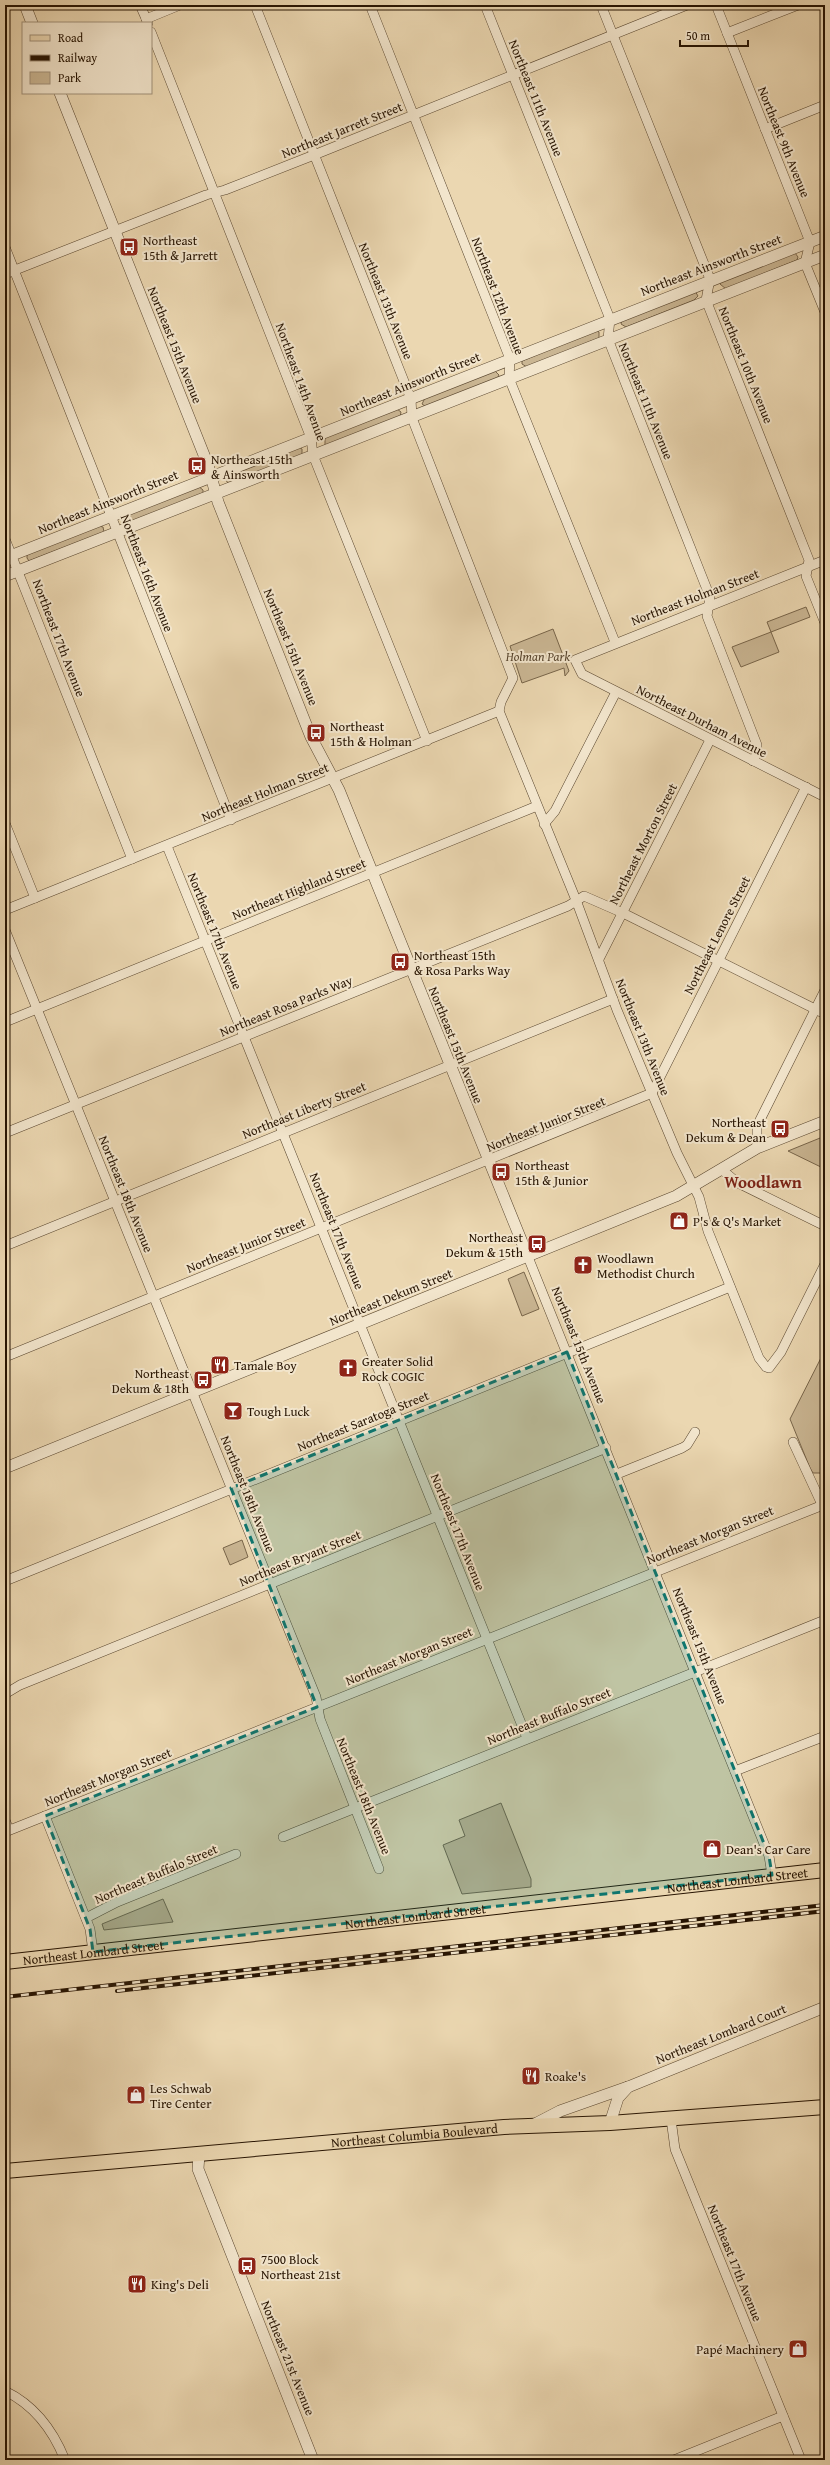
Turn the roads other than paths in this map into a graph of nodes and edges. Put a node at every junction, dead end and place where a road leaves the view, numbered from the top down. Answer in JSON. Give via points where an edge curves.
{"nodes":[{"id":1,"x":25,"y":5,"type":"edge"},
{"id":2,"x":140,"y":5,"type":"edge"},
{"id":3,"x":180,"y":5,"type":"edge"},
{"id":4,"x":255,"y":5,"type":"edge"},
{"id":5,"x":370,"y":5,"type":"edge"},
{"id":6,"x":485,"y":5,"type":"edge"},
{"id":7,"x":601,"y":5,"type":"edge"},
{"id":8,"x":687,"y":5,"type":"edge"},
{"id":9,"x":716,"y":5,"type":"edge"},
{"id":10,"x":798,"y":5,"type":"edge"},
{"id":11,"x":147,"y":21,"type":"edge"},
{"id":12,"x":32,"y":22,"type":"edge"},
{"id":13,"x":727,"y":33,"type":"junction"},
{"id":14,"x":152,"y":34,"type":"edge"},
{"id":15,"x":613,"y":35,"type":"junction"},
{"id":16,"x":513,"y":76,"type":"junction"},
{"id":17,"x":60,"y":94,"type":"edge"},
{"id":18,"x":825,"y":105,"type":"edge"},
{"id":19,"x":414,"y":115,"type":"junction"},
{"id":20,"x":765,"y":129,"type":"junction"},
{"id":21,"x":314,"y":155,"type":"junction"},
{"id":22,"x":215,"y":192,"type":"junction"},
{"id":23,"x":114,"y":231,"type":"junction"},
{"id":24,"x":825,"y":236,"type":"edge"},
{"id":25,"x":810,"y":242,"type":"junction"},
{"id":26,"x":5,"y":247,"type":"edge"},
{"id":27,"x":825,"y":255,"type":"edge"},
{"id":28,"x":805,"y":263,"type":"junction"},
{"id":29,"x":14,"y":270,"type":"junction"},
{"id":30,"x":5,"y":274,"type":"edge"},
{"id":31,"x":710,"y":279,"type":"junction"},
{"id":32,"x":706,"y":300,"type":"junction"},
{"id":33,"x":825,"y":312,"type":"edge"},
{"id":34,"x":610,"y":319,"type":"junction"},
{"id":35,"x":608,"y":339,"type":"junction"},
{"id":36,"x":510,"y":359,"type":"junction"},
{"id":37,"x":509,"y":378,"type":"junction"},
{"id":38,"x":411,"y":399,"type":"junction"},
{"id":39,"x":412,"y":418,"type":"junction"},
{"id":40,"x":311,"y":438,"type":"junction"},
{"id":41,"x":313,"y":455,"type":"junction"},
{"id":42,"x":211,"y":477,"type":"junction"},
{"id":43,"x":216,"y":493,"type":"junction"},
{"id":44,"x":111,"y":516,"type":"junction"},
{"id":45,"x":117,"y":532,"type":"junction"},
{"id":46,"x":5,"y":539,"type":"edge"},
{"id":47,"x":8,"y":557,"type":"edge"},
{"id":48,"x":825,"y":560,"type":"edge"},
{"id":49,"x":808,"y":567,"type":"junction"},
{"id":50,"x":19,"y":571,"type":"junction"},
{"id":51,"x":5,"y":576,"type":"edge"},
{"id":52,"x":708,"y":606,"type":"junction"},
{"id":53,"x":825,"y":623,"type":"edge"},
{"id":54,"x":615,"y":642,"type":"junction"},
{"id":55,"x":575,"y":660,"type":"joint"},
{"id":56,"x":616,"y":692,"type":"junction"},
{"id":57,"x":499,"y":711,"type":"junction"},
{"id":58,"x":710,"y":740,"type":"junction"},
{"id":59,"x":427,"y":741,"type":"junction"},
{"id":60,"x":753,"y":761,"type":"junction"},
{"id":61,"x":333,"y":778,"type":"junction"},
{"id":62,"x":806,"y":787,"type":"junction"},
{"id":63,"x":825,"y":797,"type":"edge"},
{"id":64,"x":537,"y":806,"type":"junction"},
{"id":65,"x":230,"y":820,"type":"junction"},
{"id":66,"x":5,"y":823,"type":"edge"},
{"id":67,"x":544,"y":824,"type":"junction"},
{"id":68,"x":167,"y":846,"type":"junction"},
{"id":69,"x":132,"y":859,"type":"junction"},
{"id":70,"x":372,"y":873,"type":"junction"},
{"id":71,"x":35,"y":898,"type":"junction"},
{"id":72,"x":576,"y":900,"type":"junction"},
{"id":73,"x":5,"y":910,"type":"edge"},
{"id":74,"x":623,"y":913,"type":"junction"},
{"id":75,"x":5,"y":930,"type":"edge"},
{"id":76,"x":205,"y":941,"type":"junction"},
{"id":77,"x":599,"y":959,"type":"junction"},
{"id":78,"x":718,"y":961,"type":"junction"},
{"id":79,"x":410,"y":969,"type":"junction"},
{"id":80,"x":825,"y":990,"type":"edge"},
{"id":81,"x":613,"y":999,"type":"junction"},
{"id":82,"x":37,"y":1009,"type":"junction"},
{"id":83,"x":815,"y":1010,"type":"junction"},
{"id":84,"x":825,"y":1014,"type":"edge"},
{"id":85,"x":5,"y":1022,"type":"edge"},
{"id":86,"x":244,"y":1037,"type":"junction"},
{"id":87,"x":449,"y":1065,"type":"junction"},
{"id":88,"x":652,"y":1093,"type":"junction"},
{"id":89,"x":76,"y":1104,"type":"junction"},
{"id":90,"x":825,"y":1121,"type":"edge"},
{"id":91,"x":5,"y":1133,"type":"edge"},
{"id":92,"x":283,"y":1133,"type":"junction"},
{"id":93,"x":758,"y":1148,"type":"junction"},
{"id":94,"x":488,"y":1161,"type":"junction"},
{"id":95,"x":721,"y":1169,"type":"junction"},
{"id":96,"x":694,"y":1185,"type":"junction"},
{"id":97,"x":115,"y":1201,"type":"junction"},
{"id":98,"x":825,"y":1226,"type":"edge"},
{"id":99,"x":322,"y":1229,"type":"junction"},
{"id":100,"x":5,"y":1246,"type":"edge"},
{"id":101,"x":528,"y":1257,"type":"junction"},
{"id":102,"x":825,"y":1264,"type":"edge"},
{"id":103,"x":730,"y":1286,"type":"junction"},
{"id":104,"x":154,"y":1297,"type":"junction"},
{"id":105,"x":360,"y":1325,"type":"junction"},
{"id":106,"x":567,"y":1352,"type":"junction"},
{"id":107,"x":5,"y":1357,"type":"edge"},
{"id":108,"x":192,"y":1392,"type":"junction"},
{"id":109,"x":399,"y":1420,"type":"junction"},
{"id":110,"x":695,"y":1432,"type":"dead end"},
{"id":111,"x":793,"y":1442,"type":"dead end"},
{"id":112,"x":606,"y":1448,"type":"junction"},
{"id":113,"x":5,"y":1468,"type":"edge"},
{"id":114,"x":617,"y":1474,"type":"junction"},
{"id":115,"x":231,"y":1488,"type":"junction"},
{"id":116,"x":824,"y":1508,"type":"edge"},
{"id":117,"x":437,"y":1516,"type":"junction"},
{"id":118,"x":655,"y":1571,"type":"junction"},
{"id":119,"x":5,"y":1581,"type":"edge"},
{"id":120,"x":270,"y":1584,"type":"junction"},
{"id":121,"x":825,"y":1620,"type":"edge"},
{"id":122,"x":487,"y":1639,"type":"junction"},
{"id":123,"x":696,"y":1671,"type":"junction"},
{"id":124,"x":5,"y":1694,"type":"edge"},
{"id":125,"x":317,"y":1707,"type":"junction"},
{"id":126,"x":825,"y":1736,"type":"edge"},
{"id":127,"x":527,"y":1738,"type":"junction"},
{"id":128,"x":735,"y":1771,"type":"junction"},
{"id":129,"x":355,"y":1807,"type":"junction"},
{"id":130,"x":45,"y":1816,"type":"junction"},
{"id":131,"x":5,"y":1820,"type":"edge"},
{"id":132,"x":7,"y":1831,"type":"edge"},
{"id":133,"x":283,"y":1837,"type":"dead end"},
{"id":134,"x":236,"y":1854,"type":"dead end"},
{"id":135,"x":379,"y":1869,"type":"dead end"},
{"id":136,"x":825,"y":1870,"type":"edge"},
{"id":137,"x":772,"y":1875,"type":"junction"},
{"id":138,"x":86,"y":1918,"type":"junction"},
{"id":139,"x":93,"y":1952,"type":"junction"},
{"id":140,"x":5,"y":1962,"type":"edge"},
{"id":141,"x":825,"y":2007,"type":"edge"},
{"id":142,"x":628,"y":2087,"type":"junction"},
{"id":143,"x":825,"y":2108,"type":"edge"},
{"id":144,"x":672,"y":2119,"type":"junction"},
{"id":145,"x":610,"y":2123,"type":"junction"},
{"id":146,"x":531,"y":2126,"type":"junction"},
{"id":147,"x":199,"y":2154,"type":"junction"},
{"id":148,"x":5,"y":2171,"type":"edge"},
{"id":149,"x":5,"y":2391,"type":"edge"},
{"id":150,"x":783,"y":2416,"type":"junction"},
{"id":151,"x":65,"y":2460,"type":"edge"},
{"id":152,"x":313,"y":2460,"type":"edge"},
{"id":153,"x":674,"y":2460,"type":"edge"},
{"id":154,"x":801,"y":2460,"type":"edge"}],
"edges":[{"from":1,"to":12,"type":"street"},
{"from":2,"to":11,"type":"street"},
{"from":3,"to":11,"type":"street"},
{"from":4,"to":21,"type":"street","name":"Northeast 13th Avenue"},
{"from":5,"to":19,"type":"street","name":"Northeast 12th Avenue"},
{"from":6,"to":16,"type":"street","name":"Northeast 11th Avenue"},
{"from":7,"to":15,"type":"street"},
{"from":8,"to":15,"type":"street","name":"Northeast Jarrett Street"},
{"from":9,"to":13,"type":"street","name":"Northeast 9th Avenue"},
{"from":10,"to":13,"type":"street"},
{"from":13,"to":20,"type":"street","name":"Northeast 9th Avenue"},
{"from":14,"to":22,"type":"street","name":"Northeast 14th Avenue"},
{"from":15,"to":16,"type":"street","name":"Northeast Jarrett Street"},
{"from":15,"to":31,"type":"street"},
{"from":16,"to":19,"type":"street","name":"Northeast Jarrett Street"},
{"from":16,"to":34,"type":"street","name":"Northeast 11th Avenue"},
{"from":17,"to":23,"type":"street","name":"Northeast 15th Avenue"},
{"from":18,"to":20,"type":"street"},
{"from":19,"to":21,"type":"street","name":"Northeast Jarrett Street"},
{"from":19,"to":36,"type":"street","name":"Northeast 12th Avenue"},
{"from":20,"to":25,"type":"street","name":"Northeast 9th Avenue"},
{"from":21,"to":22,"type":"street","name":"Northeast Jarrett Street"},
{"from":21,"to":38,"type":"street","name":"Northeast 13th Avenue"},
{"from":22,"to":23,"type":"street","name":"Northeast Jarrett Street"},
{"from":22,"to":40,"type":"street","name":"Northeast 14th Avenue"},
{"from":23,"to":29,"type":"street","name":"Northeast Jarrett Street"},
{"from":23,"to":42,"type":"street","name":"Northeast 15th Avenue"},
{"from":24,"to":25,"type":"street","name":"Northeast Ainsworth Street"},
{"from":25,"to":28,"type":"street"},
{"from":25,"to":31,"type":"street","name":"Northeast Ainsworth Street"},
{"from":26,"to":29,"type":"street","name":"Northeast 16th Avenue"},
{"from":27,"to":28,"type":"street"},
{"from":28,"to":32,"type":"street"},
{"from":28,"to":33,"type":"street"},
{"from":29,"to":30,"type":"street","name":"Northeast Jarrett Street"},
{"from":29,"to":44,"type":"street","name":"Northeast 16th Avenue"},
{"from":31,"to":32,"type":"street","name":"Northeast 10th Avenue"},
{"from":31,"to":34,"type":"street","name":"Northeast Ainsworth Street"},
{"from":32,"to":35,"type":"street"},
{"from":32,"to":49,"type":"street","name":"Northeast 10th Avenue","via":[[809,560]]},
{"from":34,"to":35,"type":"street","name":"Northeast 11th Avenue"},
{"from":34,"to":36,"type":"street","name":"Northeast Ainsworth Street"},
{"from":35,"to":37,"type":"street"},
{"from":35,"to":52,"type":"street","name":"Northeast 11th Avenue","via":[[710,597]]},
{"from":36,"to":37,"type":"street","name":"Northeast 12th Avenue"},
{"from":36,"to":38,"type":"street","name":"Northeast Ainsworth Street"},
{"from":37,"to":39,"type":"street"},
{"from":37,"to":54,"type":"street","name":"Northeast 12th Avenue"},
{"from":38,"to":39,"type":"street","name":"Northeast 13th Avenue"},
{"from":38,"to":40,"type":"street","name":"Northeast Ainsworth Street"},
{"from":39,"to":41,"type":"street"},
{"from":39,"to":57,"type":"street","name":"Northeast 13th Avenue","via":[[513,675]]},
{"from":40,"to":41,"type":"street","name":"Northeast 14th Avenue"},
{"from":40,"to":42,"type":"street","name":"Northeast Ainsworth Street"},
{"from":41,"to":43,"type":"street"},
{"from":41,"to":59,"type":"street","name":"Northeast 14th Avenue"},
{"from":42,"to":43,"type":"street","name":"Northeast 15th Avenue"},
{"from":42,"to":44,"type":"street","name":"Northeast Ainsworth Street"},
{"from":43,"to":45,"type":"street"},
{"from":43,"to":61,"type":"street","name":"Northeast 15th Avenue","via":[[311,737]]},
{"from":44,"to":45,"type":"street","name":"Northeast 16th Avenue"},
{"from":44,"to":47,"type":"street","name":"Northeast Ainsworth Street"},
{"from":45,"to":50,"type":"street"},
{"from":45,"to":65,"type":"street","name":"Northeast 16th Avenue"},
{"from":46,"to":47,"type":"street","name":"Northeast 17th Avenue"},
{"from":47,"to":50,"type":"street","name":"Northeast 17th Avenue"},
{"from":48,"to":49,"type":"street","name":"Northeast Holman Street"},
{"from":49,"to":52,"type":"street","name":"Northeast Holman Street"},
{"from":49,"to":53,"type":"street","name":"Northeast 10th Avenue","via":[[806,576]]},
{"from":50,"to":51,"type":"street"},
{"from":50,"to":69,"type":"street","name":"Northeast 17th Avenue"},
{"from":52,"to":54,"type":"street","name":"Northeast Holman Street"},
{"from":52,"to":60,"type":"street","name":"Northeast 11th Avenue","via":[[706,616],[757,745]]},
{"from":54,"to":55,"type":"street","name":"Northeast Holman Street"},
{"from":55,"to":56,"type":"street","name":"Northeast Durham Avenue","via":[[582,674]]},
{"from":56,"to":58,"type":"street","name":"Northeast Durham Avenue"},
{"from":56,"to":67,"type":"street","via":[[555,811]]},
{"from":57,"to":59,"type":"street","name":"Northeast Holman Street"},
{"from":57,"to":64,"type":"street","name":"Northeast 13th Avenue"},
{"from":58,"to":60,"type":"street","name":"Northeast Durham Avenue"},
{"from":58,"to":74,"type":"street","name":"Northeast Morton Street"},
{"from":59,"to":61,"type":"street","name":"Northeast Holman Street"},
{"from":60,"to":62,"type":"street","name":"Northeast Durham Avenue"},
{"from":61,"to":65,"type":"street","name":"Northeast Holman Street"},
{"from":61,"to":70,"type":"street","name":"Northeast 15th Avenue"},
{"from":62,"to":63,"type":"street","name":"Northeast Durham Avenue"},
{"from":62,"to":78,"type":"street","name":"Northeast Lenore Street"},
{"from":64,"to":67,"type":"street","name":"Northeast 13th Avenue"},
{"from":64,"to":70,"type":"street","name":"Northeast Highland Street"},
{"from":65,"to":68,"type":"street","name":"Northeast Holman Street"},
{"from":66,"to":71,"type":"street"},
{"from":67,"to":72,"type":"street","name":"Northeast 13th Avenue"},
{"from":68,"to":69,"type":"street","name":"Northeast Holman Street"},
{"from":68,"to":76,"type":"street","name":"Northeast 17th Avenue"},
{"from":69,"to":71,"type":"street","name":"Northeast Holman Street"},
{"from":70,"to":76,"type":"street","name":"Northeast Highland Street"},
{"from":70,"to":79,"type":"street","name":"Northeast 15th Avenue"},
{"from":71,"to":73,"type":"street","name":"Northeast Holman Street"},
{"from":72,"to":74,"type":"street","via":[[587,897]]},
{"from":72,"to":77,"type":"street","name":"Northeast 13th Avenue"},
{"from":72,"to":79,"type":"street","name":"Northeast Rosa Parks Way","via":[[568,906]]},
{"from":74,"to":77,"type":"street","name":"Northeast Morton Street"},
{"from":74,"to":78,"type":"street"},
{"from":75,"to":82,"type":"street","name":"Northeast 18th Avenue"},
{"from":76,"to":82,"type":"street","name":"Northeast Highland Street"},
{"from":76,"to":86,"type":"street","name":"Northeast 17th Avenue"},
{"from":77,"to":81,"type":"street","name":"Northeast 13th Avenue"},
{"from":78,"to":83,"type":"street"},
{"from":78,"to":88,"type":"street","name":"Northeast Lenore Street"},
{"from":79,"to":86,"type":"street","name":"Northeast Rosa Parks Way"},
{"from":79,"to":87,"type":"street","name":"Northeast 15th Avenue"},
{"from":80,"to":83,"type":"street"},
{"from":81,"to":87,"type":"street","name":"Northeast Liberty Street"},
{"from":81,"to":88,"type":"street","name":"Northeast 13th Avenue"},
{"from":82,"to":85,"type":"street","name":"Northeast Highland Street"},
{"from":82,"to":89,"type":"street","name":"Northeast 18th Avenue"},
{"from":83,"to":84,"type":"street"},
{"from":83,"to":93,"type":"street","via":[[757,1126]]},
{"from":86,"to":89,"type":"street","name":"Northeast Rosa Parks Way"},
{"from":86,"to":92,"type":"street","name":"Northeast 17th Avenue"},
{"from":87,"to":92,"type":"street","name":"Northeast Liberty Street"},
{"from":87,"to":94,"type":"street","name":"Northeast 15th Avenue"},
{"from":88,"to":94,"type":"street","name":"Northeast Junior Street"},
{"from":88,"to":96,"type":"street","name":"Northeast 13th Avenue","via":[[677,1153]]},
{"from":89,"to":91,"type":"street","name":"Northeast Rosa Parks Way"},
{"from":89,"to":97,"type":"street","name":"Northeast 18th Avenue"},
{"from":90,"to":93,"type":"street","name":"Northeast Dekum Street"},
{"from":92,"to":97,"type":"street","name":"Northeast Liberty Street"},
{"from":92,"to":99,"type":"street","name":"Northeast 17th Avenue"},
{"from":93,"to":95,"type":"street","name":"Northeast Dekum Street"},
{"from":94,"to":99,"type":"street","name":"Northeast Junior Street"},
{"from":94,"to":101,"type":"street","name":"Northeast 15th Avenue"},
{"from":95,"to":96,"type":"street","name":"Northeast Dekum Street"},
{"from":95,"to":98,"type":"street","via":[[738,1183]]},
{"from":96,"to":101,"type":"street","name":"Northeast Dekum Street","via":[[676,1196]]},
{"from":96,"to":103,"type":"street","name":"Northeast 13th Avenue","via":[[708,1231]]},
{"from":97,"to":100,"type":"street","name":"Northeast Liberty Street"},
{"from":97,"to":104,"type":"street","name":"Northeast 18th Avenue"},
{"from":99,"to":104,"type":"street","name":"Northeast Junior Street"},
{"from":99,"to":105,"type":"street","name":"Northeast 17th Avenue"},
{"from":101,"to":105,"type":"street","name":"Northeast Dekum Street"},
{"from":101,"to":106,"type":"street","name":"Northeast 15th Avenue"},
{"from":102,"to":103,"type":"street","name":"Northeast 13th Avenue","via":[[781,1352],[769,1368],[762,1364],[759,1358]]},
{"from":103,"to":106,"type":"street","name":"Northeast Saratoga Street"},
{"from":104,"to":107,"type":"street","name":"Northeast Junior Street"},
{"from":104,"to":108,"type":"street","name":"Northeast 18th Avenue"},
{"from":105,"to":108,"type":"street","name":"Northeast Dekum Street"},
{"from":105,"to":109,"type":"street","name":"Northeast 17th Avenue"},
{"from":106,"to":109,"type":"street","name":"Northeast Saratoga Street"},
{"from":106,"to":112,"type":"street","name":"Northeast 15th Avenue"},
{"from":108,"to":113,"type":"street","name":"Northeast Dekum Street"},
{"from":108,"to":115,"type":"street","name":"Northeast 18th Avenue"},
{"from":109,"to":115,"type":"street","name":"Northeast Saratoga Street"},
{"from":109,"to":117,"type":"street","name":"Northeast 17th Avenue"},
{"from":110,"to":114,"type":"street","via":[[682,1448]]},
{"from":111,"to":116,"type":"street"},
{"from":112,"to":114,"type":"street","name":"Northeast 15th Avenue"},
{"from":112,"to":117,"type":"street","name":"Northeast Bryant Street"},
{"from":114,"to":118,"type":"street","name":"Northeast 15th Avenue"},
{"from":115,"to":119,"type":"street","name":"Northeast Saratoga Street"},
{"from":115,"to":120,"type":"street","name":"Northeast 18th Avenue"},
{"from":116,"to":118,"type":"street","name":"Northeast Morgan Street"},
{"from":117,"to":120,"type":"street","name":"Northeast Bryant Street"},
{"from":117,"to":122,"type":"street","name":"Northeast 17th Avenue"},
{"from":118,"to":122,"type":"street","name":"Northeast Morgan Street"},
{"from":118,"to":123,"type":"street","name":"Northeast 15th Avenue"},
{"from":120,"to":124,"type":"street","name":"Northeast Bryant Street","via":[[20,1685]]},
{"from":120,"to":125,"type":"street","name":"Northeast 18th Avenue","via":[[316,1697]]},
{"from":121,"to":123,"type":"street","name":"Northeast Buffalo Street"},
{"from":122,"to":125,"type":"street","name":"Northeast Morgan Street"},
{"from":122,"to":127,"type":"street","name":"Northeast 17th Avenue"},
{"from":123,"to":127,"type":"street","name":"Northeast Buffalo Street"},
{"from":123,"to":128,"type":"street","name":"Northeast 15th Avenue"},
{"from":125,"to":129,"type":"street","name":"Northeast 18th Avenue"},
{"from":125,"to":130,"type":"street","name":"Northeast Morgan Street"},
{"from":126,"to":128,"type":"street"},
{"from":127,"to":129,"type":"street","name":"Northeast Buffalo Street"},
{"from":128,"to":137,"type":"street","name":"Northeast 15th Avenue","via":[[769,1856]]},
{"from":129,"to":133,"type":"street","name":"Northeast Buffalo Street"},
{"from":129,"to":135,"type":"street","name":"Northeast 18th Avenue"},
{"from":130,"to":132,"type":"street","name":"Northeast Morgan Street"},
{"from":130,"to":138,"type":"street"},
{"from":131,"to":132,"type":"street"},
{"from":134,"to":138,"type":"street","name":"Northeast Buffalo Street","via":[[117,1902]]},
{"from":136,"to":137,"type":"main road","name":"Northeast Lombard Street"},
{"from":137,"to":139,"type":"main road","name":"Northeast Lombard Street"},
{"from":138,"to":139,"type":"street","via":[[92,1936]]},
{"from":139,"to":140,"type":"main road","name":"Northeast Lombard Street"},
{"from":141,"to":142,"type":"street","name":"Northeast Lombard Court"},
{"from":142,"to":145,"type":"street","via":[[618,2098]]},
{"from":142,"to":146,"type":"street","name":"Northeast Lombard Court","via":[[560,2111]]},
{"from":143,"to":144,"type":"main road","name":"Northeast Columbia Boulevard"},
{"from":144,"to":145,"type":"main road","name":"Northeast Columbia Boulevard"},
{"from":144,"to":150,"type":"street","name":"Northeast 17th Avenue","via":[[675,2149]]},
{"from":145,"to":146,"type":"main road","name":"Northeast Columbia Boulevard"},
{"from":146,"to":147,"type":"main road","name":"Northeast Columbia Boulevard"},
{"from":147,"to":148,"type":"main road","name":"Northeast Columbia Boulevard"},
{"from":147,"to":152,"type":"street","name":"Northeast 21st Avenue","via":[[198,2169]]},
{"from":149,"to":151,"type":"street","via":[[38,2414],[55,2437]]},
{"from":150,"to":153,"type":"street"},
{"from":150,"to":154,"type":"street","name":"Northeast 17th Avenue"}]}
